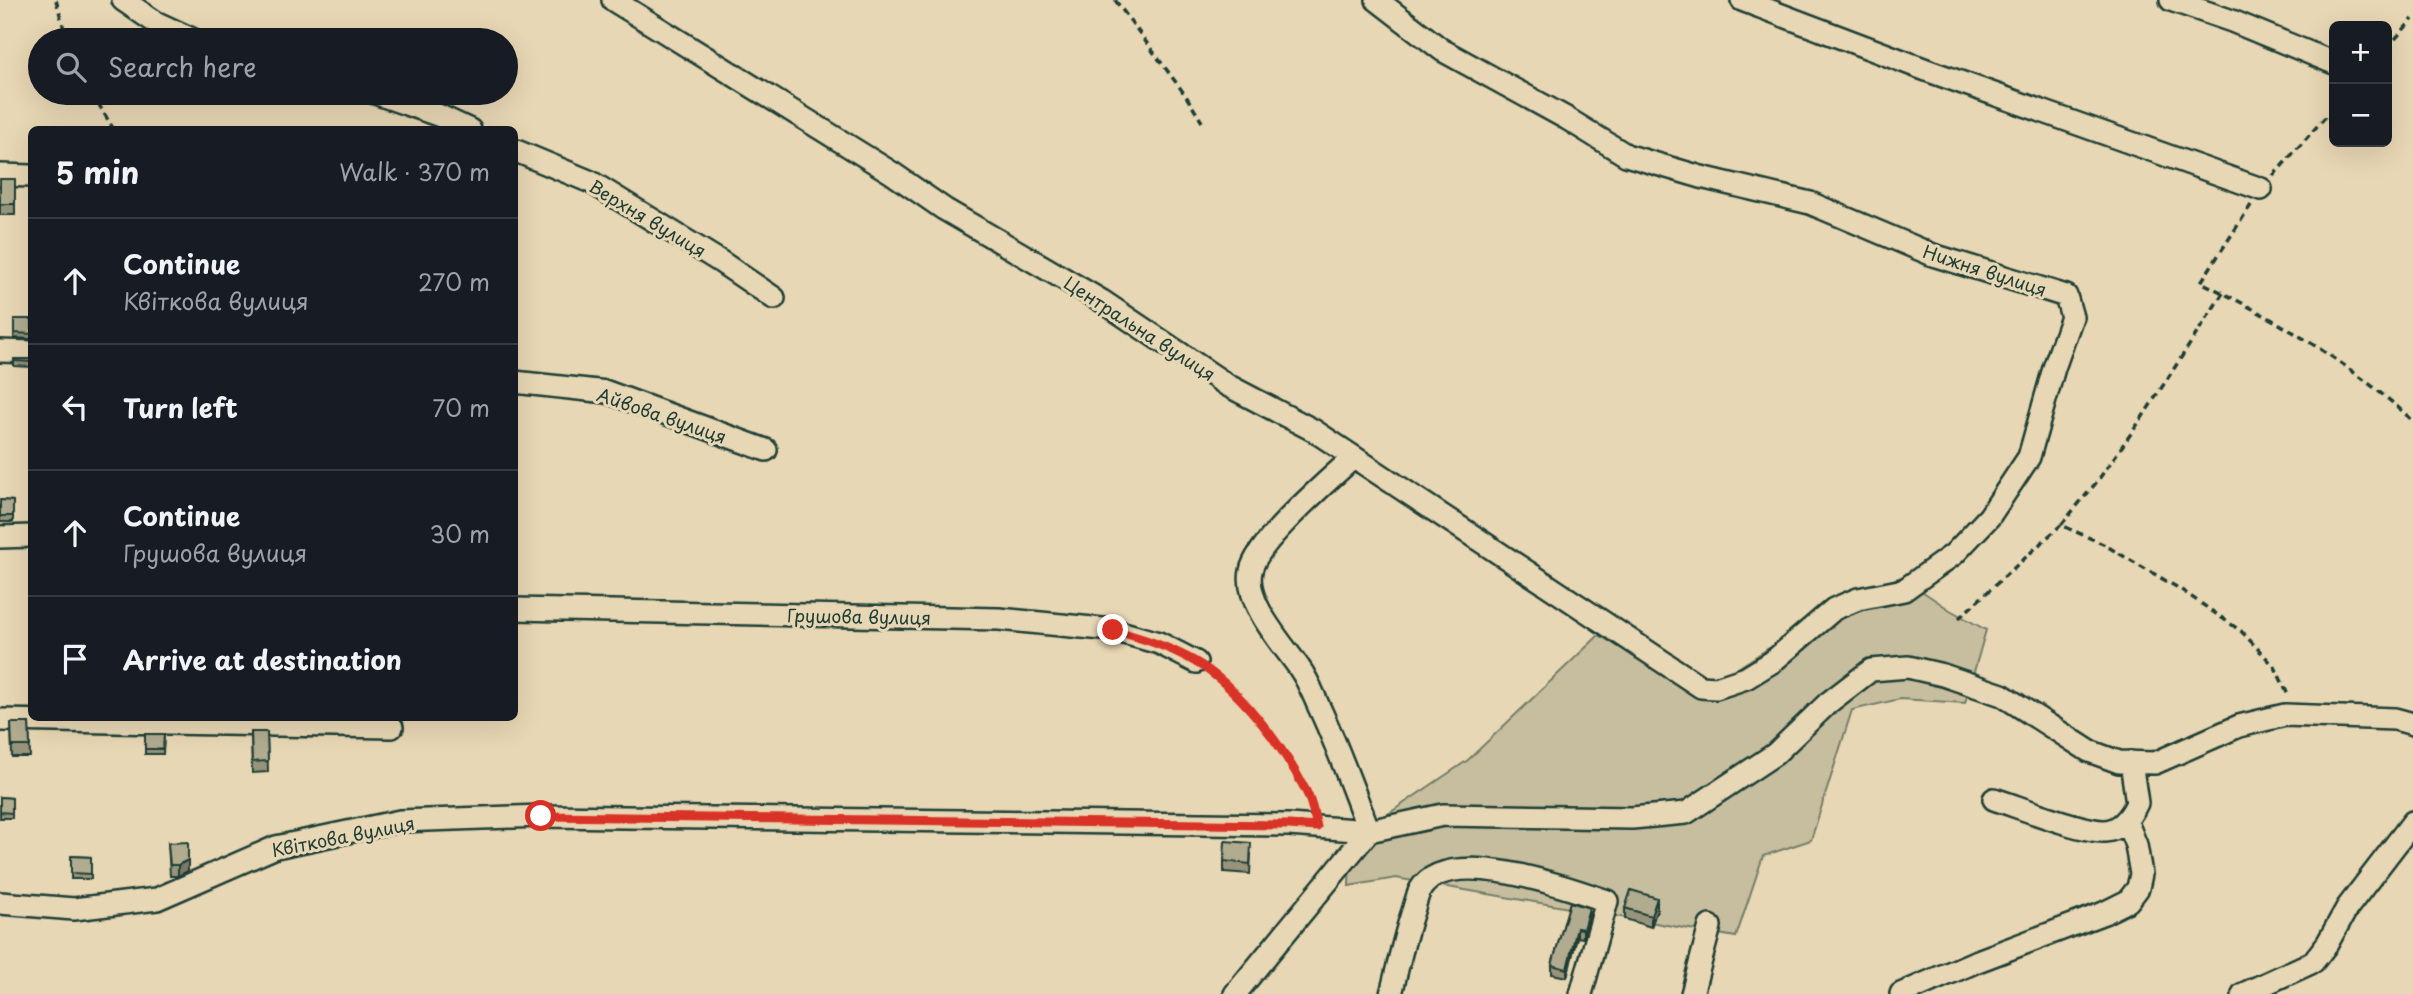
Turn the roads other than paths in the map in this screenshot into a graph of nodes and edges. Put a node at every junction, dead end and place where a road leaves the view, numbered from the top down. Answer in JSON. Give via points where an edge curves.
{"nodes":[{"id":1,"x":123,"y":0,"type":"edge"},
{"id":2,"x":612,"y":0,"type":"edge"},
{"id":3,"x":1377,"y":0,"type":"edge"},
{"id":4,"x":1742,"y":0,"type":"edge"},
{"id":5,"x":2171,"y":0,"type":"edge"},
{"id":6,"x":168,"y":28,"type":"edge"},
{"id":7,"x":2329,"y":61,"type":"edge"},
{"id":8,"x":409,"y":105,"type":"edge"},
{"id":9,"x":461,"y":126,"type":"edge"},
{"id":10,"x":518,"y":152,"type":"edge"},
{"id":11,"x":0,"y":176,"type":"edge"},
{"id":12,"x":28,"y":176,"type":"edge"},
{"id":13,"x":2261,"y":189,"type":"dead end"},
{"id":14,"x":774,"y":298,"type":"dead end"},
{"id":15,"x":0,"y":351,"type":"edge"},
{"id":16,"x":28,"y":352,"type":"edge"},
{"id":17,"x":518,"y":382,"type":"edge"},
{"id":18,"x":766,"y":450,"type":"dead end"},
{"id":19,"x":1354,"y":457,"type":"junction"},
{"id":20,"x":0,"y":537,"type":"edge"},
{"id":21,"x":28,"y":537,"type":"edge"},
{"id":22,"x":518,"y":609,"type":"edge"},
{"id":23,"x":1664,"y":661,"type":"joint"},
{"id":24,"x":1196,"y":662,"type":"road end"},
{"id":25,"x":0,"y":720,"type":"edge"},
{"id":26,"x":28,"y":720,"type":"edge"},
{"id":27,"x":56,"y":721,"type":"edge"},
{"id":28,"x":2413,"y":724,"type":"edge"},
{"id":29,"x":392,"y":727,"type":"dead end"},
{"id":30,"x":2131,"y":762,"type":"junction"},
{"id":31,"x":1994,"y":799,"type":"dead end"},
{"id":32,"x":2126,"y":820,"type":"junction"},
{"id":33,"x":2413,"y":822,"type":"edge"},
{"id":34,"x":1370,"y":831,"type":"junction"},
{"id":35,"x":0,"y":903,"type":"edge"},
{"id":36,"x":1710,"y":926,"type":"dead end"},
{"id":37,"x":1235,"y":994,"type":"edge"},
{"id":38,"x":1391,"y":994,"type":"edge"},
{"id":39,"x":1581,"y":994,"type":"edge"},
{"id":40,"x":1692,"y":994,"type":"edge"},
{"id":41,"x":1901,"y":994,"type":"edge"},
{"id":42,"x":2243,"y":994,"type":"edge"}],
"edges":[{"from":1,"to":6,"type":"street"},
{"from":2,"to":19,"type":"street","name":"Центральна вулиця","via":[[944,209],[1102,301],[1227,385]]},
{"from":3,"to":23,"type":"street","name":"Нижня вулиця","via":[[1442,50],[1626,155],[1810,203],[1933,255],[2066,296],[2072,317],[2029,457],[1989,517],[1954,555],[1904,590],[1834,609],[1772,662],[1736,681],[1716,688],[1700,687]]},
{"from":4,"to":13,"type":"street"},
{"from":5,"to":7,"type":"street"},
{"from":8,"to":9,"type":"street"},
{"from":10,"to":14,"type":"street","name":"Верхня вулиця","via":[[591,182]]},
{"from":11,"to":12,"type":"street"},
{"from":15,"to":16,"type":"street"},
{"from":17,"to":18,"type":"street","name":"Айвова вулиця","via":[[607,392]]},
{"from":19,"to":23,"type":"street","name":"Центральна вулиця"},
{"from":19,"to":34,"type":"street","via":[[1292,515],[1257,556],[1250,585],[1256,604],[1308,683]]},
{"from":20,"to":21,"type":"street"},
{"from":22,"to":24,"type":"street","name":"Грушова вулиця","via":[[999,619],[1113,630],[1159,643]]},
{"from":25,"to":26,"type":"street"},
{"from":27,"to":29,"type":"street"},
{"from":28,"to":30,"type":"street","name":"Квіткова вулиця","via":[[2395,719],[2285,716],[2239,726],[2155,763]]},
{"from":30,"to":32,"type":"street","via":[[2137,803]]},
{"from":30,"to":34,"type":"street","name":"Квіткова вулиця","via":[[2089,751],[2002,695],[1908,667],[1871,670],[1775,754],[1686,813],[1632,818],[1443,815]]},
{"from":31,"to":32,"type":"street","via":[[2106,831]]},
{"from":32,"to":41,"type":"street","via":[[2141,874],[2128,901]]},
{"from":33,"to":42,"type":"street","via":[[2347,908],[2313,962]]},
{"from":34,"to":35,"type":"street","name":"Квіткова вулиця","via":[[1289,825],[541,816],[400,821],[275,846],[157,899],[74,909]]},
{"from":34,"to":37,"type":"street"},
{"from":36,"to":40,"type":"street"},
{"from":38,"to":39,"type":"street","via":[[1420,890],[1437,873],[1481,868],[1558,884],[1607,901]]}]}
